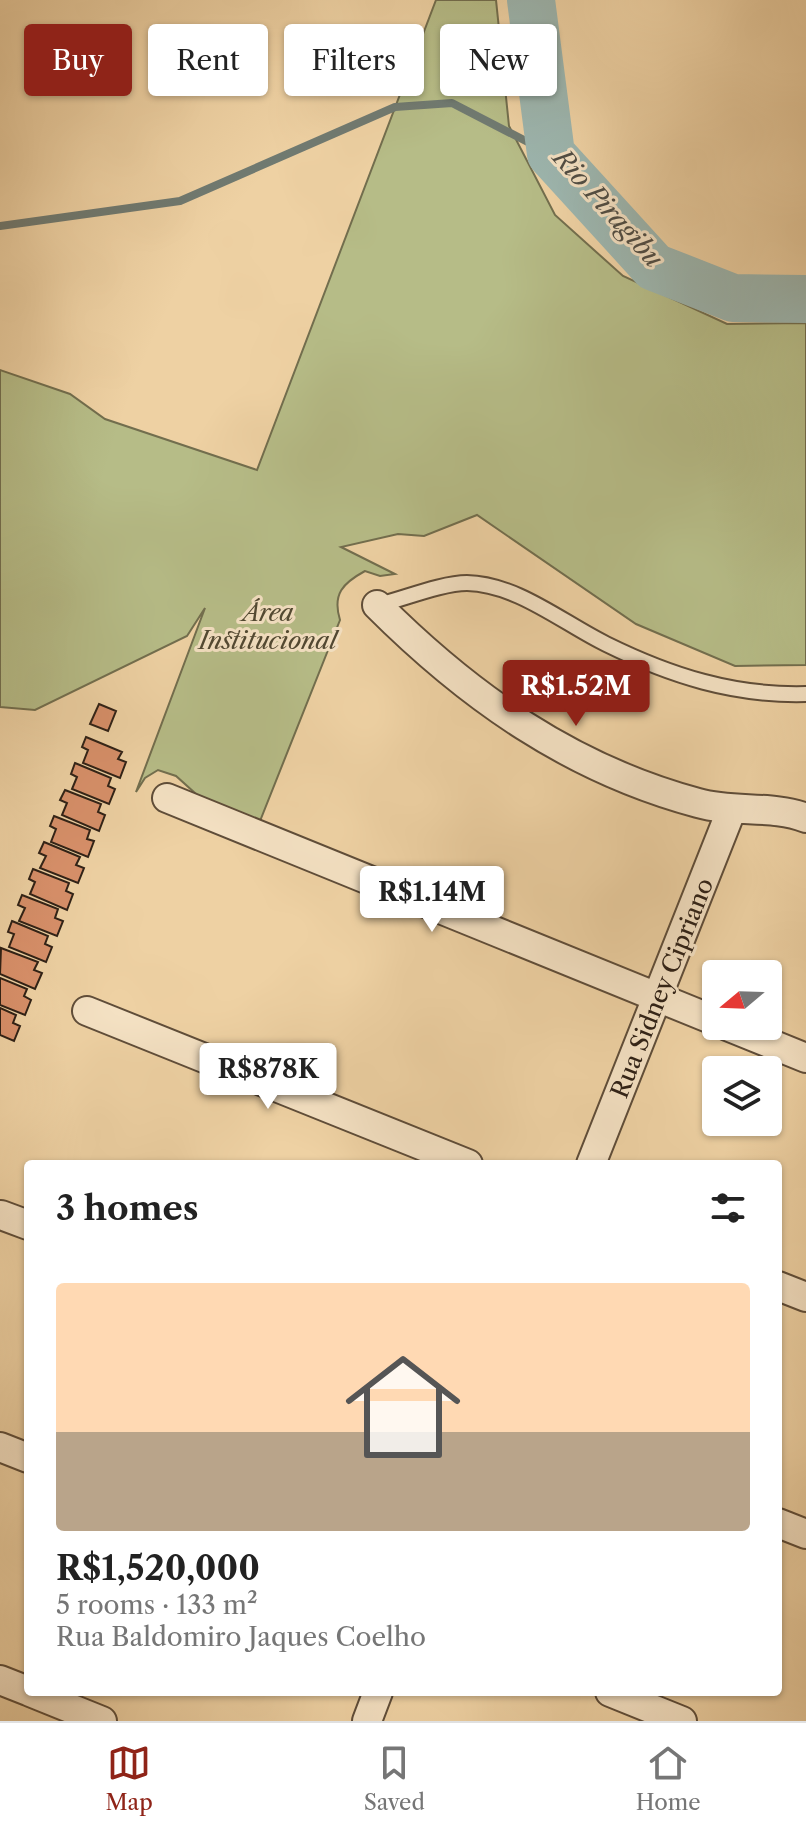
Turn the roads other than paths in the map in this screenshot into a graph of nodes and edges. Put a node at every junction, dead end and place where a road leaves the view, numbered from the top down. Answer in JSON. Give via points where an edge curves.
{"nodes":[{"id":1,"x":377,"y":605,"type":"joint"},
{"id":2,"x":806,"y":694,"type":"edge"},
{"id":3,"x":167,"y":798,"type":"dead end"},
{"id":4,"x":731,"y":811,"type":"junction"},
{"id":5,"x":802,"y":815,"type":"edge"},
{"id":6,"x":658,"y":998,"type":"junction"},
{"id":7,"x":87,"y":1011,"type":"dead end"},
{"id":8,"x":702,"y":1015,"type":"edge"},
{"id":9,"x":762,"y":1040,"type":"edge"},
{"id":10,"x":806,"y":1058,"type":"edge"},
{"id":11,"x":458,"y":1160,"type":"edge"},
{"id":12,"x":593,"y":1160,"type":"edge"},
{"id":13,"x":1,"y":1215,"type":"edge"},
{"id":14,"x":24,"y":1224,"type":"edge"},
{"id":15,"x":782,"y":1288,"type":"edge"},
{"id":16,"x":806,"y":1297,"type":"edge"},
{"id":17,"x":0,"y":1447,"type":"edge"},
{"id":18,"x":24,"y":1456,"type":"edge"},
{"id":19,"x":782,"y":1525,"type":"edge"},
{"id":20,"x":806,"y":1534,"type":"edge"},
{"id":21,"x":0,"y":1680,"type":"edge"},
{"id":22,"x":24,"y":1690,"type":"edge"},
{"id":23,"x":39,"y":1696,"type":"edge"},
{"id":24,"x":376,"y":1696,"type":"edge"},
{"id":25,"x":620,"y":1696,"type":"edge"},
{"id":26,"x":102,"y":1721,"type":"edge"},
{"id":27,"x":367,"y":1721,"type":"edge"},
{"id":28,"x":682,"y":1721,"type":"edge"}],
"edges":[{"from":1,"to":2,"type":"lane","via":[[466,583],[512,593],[608,645],[713,687]]},
{"from":1,"to":4,"type":"street","via":[[475,695],[545,742],[653,790]]},
{"from":3,"to":6,"type":"street"},
{"from":4,"to":5,"type":"street"},
{"from":4,"to":6,"type":"street","name":"Rua Sidney Cipriano"},
{"from":6,"to":8,"type":"street"},
{"from":6,"to":12,"type":"street","name":"Rua Sidney Cipriano"},
{"from":7,"to":11,"type":"street"},
{"from":9,"to":10,"type":"street"},
{"from":13,"to":14,"type":"street"},
{"from":15,"to":16,"type":"street"},
{"from":17,"to":18,"type":"street"},
{"from":19,"to":20,"type":"street"},
{"from":21,"to":22,"type":"street"},
{"from":23,"to":26,"type":"street"},
{"from":24,"to":27,"type":"street"},
{"from":25,"to":28,"type":"street"}]}
